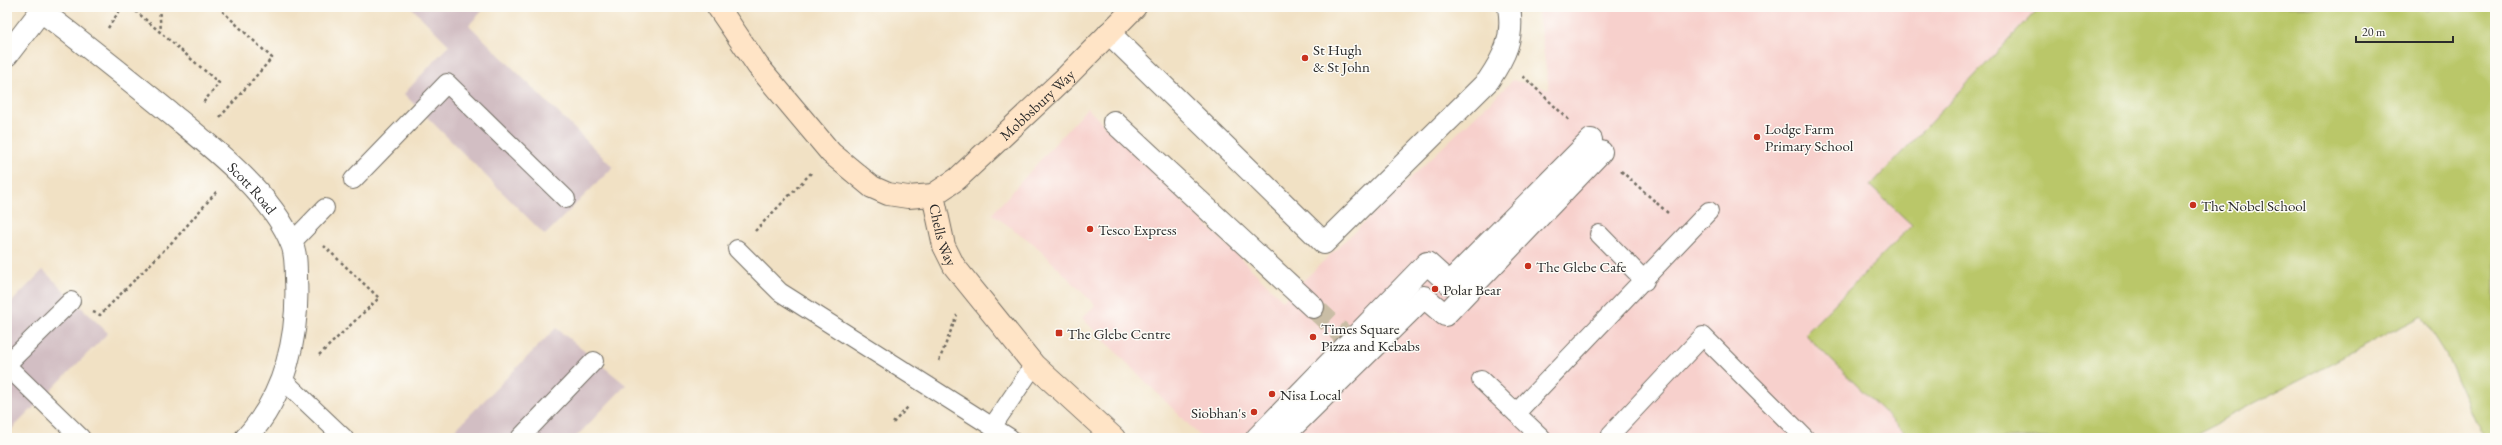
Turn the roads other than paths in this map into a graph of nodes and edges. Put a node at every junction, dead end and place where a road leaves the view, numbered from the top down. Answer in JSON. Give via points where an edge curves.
{"nodes":[{"id":1,"x":718,"y":7,"type":"edge"},
{"id":2,"x":1134,"y":7,"type":"edge"},
{"id":3,"x":1509,"y":7,"type":"edge"},
{"id":4,"x":43,"y":9,"type":"edge"},
{"id":5,"x":1109,"y":33,"type":"junction"},
{"id":6,"x":7,"y":55,"type":"edge"},
{"id":7,"x":1114,"y":122,"type":"dead end"},
{"id":8,"x":1596,"y":146,"type":"dead end"},
{"id":9,"x":353,"y":180,"type":"dead end"},
{"id":10,"x":933,"y":195,"type":"junction"},
{"id":11,"x":566,"y":199,"type":"dead end"},
{"id":12,"x":325,"y":208,"type":"dead end"},
{"id":13,"x":1709,"y":211,"type":"dead end"},
{"id":14,"x":1599,"y":234,"type":"dead end"},
{"id":15,"x":292,"y":242,"type":"junction"},
{"id":16,"x":737,"y":249,"type":"road end"},
{"id":17,"x":1645,"y":281,"type":"junction"},
{"id":18,"x":1416,"y":290,"type":"junction"},
{"id":19,"x":1456,"y":290,"type":"junction"},
{"id":20,"x":71,"y":301,"type":"road end"},
{"id":21,"x":1312,"y":307,"type":"tunnel mouth"},
{"id":22,"x":594,"y":361,"type":"dead end"},
{"id":23,"x":7,"y":365,"type":"edge"},
{"id":24,"x":1034,"y":365,"type":"junction"},
{"id":25,"x":282,"y":379,"type":"junction"},
{"id":26,"x":1481,"y":380,"type":"dead end"},
{"id":27,"x":1516,"y":413,"type":"junction"},
{"id":28,"x":992,"y":427,"type":"junction"},
{"id":29,"x":1291,"y":428,"type":"edge"},
{"id":30,"x":1611,"y":436,"type":"edge"},
{"id":31,"x":81,"y":438,"type":"edge"},
{"id":32,"x":246,"y":438,"type":"edge"},
{"id":33,"x":344,"y":438,"type":"edge"},
{"id":34,"x":520,"y":438,"type":"edge"},
{"id":35,"x":1010,"y":438,"type":"edge"},
{"id":36,"x":1114,"y":438,"type":"edge"},
{"id":37,"x":1257,"y":438,"type":"edge"},
{"id":38,"x":1542,"y":438,"type":"edge"},
{"id":39,"x":1806,"y":438,"type":"edge"}],
"edges":[{"from":1,"to":10,"type":"street","name":"Chells Way","via":[[758,66],[831,153],[857,176],[882,191],[908,197]]},
{"from":2,"to":5,"type":"street","name":"Mobbsbury Way"},
{"from":3,"to":5,"type":"street","via":[[1509,37],[1504,58],[1488,81],[1324,243]]},
{"from":4,"to":6,"type":"street"},
{"from":4,"to":15,"type":"street","name":"Scott Road","via":[[235,170],[277,217]]},
{"from":5,"to":10,"type":"street","name":"Mobbsbury Way","via":[[957,179]]},
{"from":7,"to":21,"type":"street"},
{"from":8,"to":19,"type":"street"},
{"from":9,"to":11,"type":"lane","via":[[446,83]]},
{"from":10,"to":24,"type":"street","name":"Chells Way","via":[[944,246],[954,266]]},
{"from":12,"to":15,"type":"lane"},
{"from":13,"to":17,"type":"lane"},
{"from":14,"to":17,"type":"lane"},
{"from":15,"to":25,"type":"street","name":"Scott Road","via":[[297,317]]},
{"from":16,"to":28,"type":"lane","via":[[780,292]]},
{"from":17,"to":27,"type":"lane"},
{"from":18,"to":19,"type":"street","via":[[1445,315]]},
{"from":18,"to":19,"type":"street","via":[[1427,263]]},
{"from":18,"to":29,"type":"street"},
{"from":18,"to":29,"type":"street","via":[[1347,338]]},
{"from":20,"to":23,"type":"lane"},
{"from":22,"to":34,"type":"lane"},
{"from":23,"to":31,"type":"lane"},
{"from":24,"to":28,"type":"lane"},
{"from":24,"to":36,"type":"street","name":"Chells Way"},
{"from":25,"to":32,"type":"street","name":"Scott Road","via":[[267,410]]},
{"from":25,"to":33,"type":"lane"},
{"from":26,"to":27,"type":"lane"},
{"from":27,"to":38,"type":"lane"},
{"from":28,"to":35,"type":"lane"},
{"from":29,"to":37,"type":"street"},
{"from":30,"to":39,"type":"lane","via":[[1703,336]]}]}
